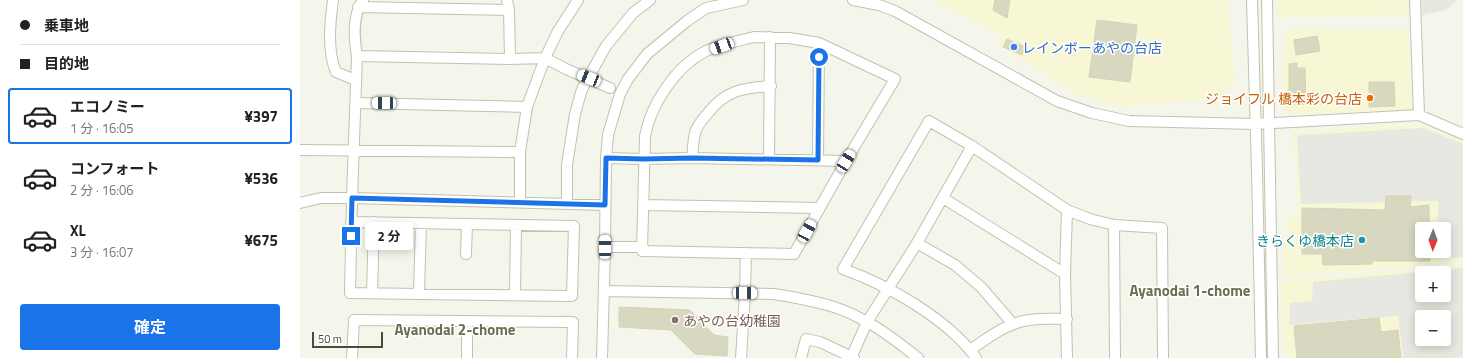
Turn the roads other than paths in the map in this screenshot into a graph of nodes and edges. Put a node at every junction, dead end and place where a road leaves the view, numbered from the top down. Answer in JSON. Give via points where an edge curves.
{"nodes":[{"id":1,"x":333,"y":0,"type":"edge"},
{"id":2,"x":578,"y":0,"type":"edge"},
{"id":3,"x":650,"y":0,"type":"edge"},
{"id":4,"x":743,"y":0,"type":"edge"},
{"id":5,"x":853,"y":0,"type":"edge"},
{"id":6,"x":1252,"y":0,"type":"edge"},
{"id":7,"x":1268,"y":0,"type":"edge"},
{"id":8,"x":1415,"y":0,"type":"edge"},
{"id":9,"x":360,"y":3,"type":"edge"},
{"id":10,"x":452,"y":4,"type":"edge"},
{"id":11,"x":705,"y":4,"type":"edge"},
{"id":12,"x":508,"y":5,"type":"edge"},
{"id":13,"x":770,"y":38,"type":"junction"},
{"id":14,"x":819,"y":43,"type":"junction"},
{"id":15,"x":357,"y":56,"type":"junction"},
{"id":16,"x":545,"y":58,"type":"junction"},
{"id":17,"x":510,"y":59,"type":"junction"},
{"id":18,"x":589,"y":78,"type":"junction"},
{"id":19,"x":355,"y":80,"type":"junction"},
{"id":20,"x":771,"y":86,"type":"junction"},
{"id":21,"x":610,"y":88,"type":"dead end"},
{"id":22,"x":356,"y":103,"type":"junction"},
{"id":23,"x":527,"y":107,"type":"junction"},
{"id":24,"x":1419,"y":114,"type":"junction"},
{"id":25,"x":1255,"y":124,"type":"junction"},
{"id":26,"x":1270,"y":124,"type":"junction"},
{"id":27,"x":1463,"y":134,"type":"edge"},
{"id":28,"x":972,"y":146,"type":"junction"},
{"id":29,"x":300,"y":150,"type":"edge"},
{"id":30,"x":354,"y":151,"type":"junction"},
{"id":31,"x":520,"y":152,"type":"junction"},
{"id":32,"x":606,"y":158,"type":"junction"},
{"id":33,"x":692,"y":158,"type":"junction"},
{"id":34,"x":643,"y":159,"type":"junction"},
{"id":35,"x":769,"y":159,"type":"junction"},
{"id":36,"x":818,"y":160,"type":"junction"},
{"id":37,"x":846,"y":161,"type":"junction"},
{"id":38,"x":352,"y":198,"type":"junction"},
{"id":39,"x":943,"y":198,"type":"junction"},
{"id":40,"x":300,"y":203,"type":"edge"},
{"id":41,"x":520,"y":203,"type":"junction"},
{"id":42,"x":567,"y":203,"type":"junction"},
{"id":43,"x":605,"y":205,"type":"junction"},
{"id":44,"x":643,"y":205,"type":"junction"},
{"id":45,"x":820,"y":208,"type":"junction"},
{"id":46,"x":1067,"y":210,"type":"junction"},
{"id":47,"x":351,"y":222,"type":"junction"},
{"id":48,"x":374,"y":222,"type":"junction"},
{"id":49,"x":421,"y":223,"type":"junction"},
{"id":50,"x":467,"y":224,"type":"junction"},
{"id":51,"x":516,"y":225,"type":"junction"},
{"id":52,"x":1114,"y":225,"type":"junction"},
{"id":53,"x":917,"y":243,"type":"junction"},
{"id":54,"x":605,"y":247,"type":"junction"},
{"id":55,"x":643,"y":247,"type":"junction"},
{"id":56,"x":746,"y":253,"type":"junction"},
{"id":57,"x":466,"y":254,"type":"dead end"},
{"id":58,"x":1065,"y":274,"type":"junction"},
{"id":59,"x":889,"y":289,"type":"junction"},
{"id":60,"x":604,"y":291,"type":"junction"},
{"id":61,"x":372,"y":293,"type":"junction"},
{"id":62,"x":745,"y":293,"type":"junction"},
{"id":63,"x":419,"y":294,"type":"junction"},
{"id":64,"x":515,"y":295,"type":"junction"},
{"id":65,"x":1067,"y":318,"type":"junction"},
{"id":66,"x":467,"y":321,"type":"junction"},
{"id":67,"x":867,"y":322,"type":"junction"},
{"id":68,"x":1013,"y":324,"type":"junction"},
{"id":69,"x":973,"y":354,"type":"edge"},
{"id":70,"x":352,"y":358,"type":"edge"},
{"id":71,"x":467,"y":358,"type":"edge"},
{"id":72,"x":572,"y":358,"type":"edge"},
{"id":73,"x":602,"y":358,"type":"edge"},
{"id":74,"x":740,"y":358,"type":"edge"},
{"id":75,"x":801,"y":358,"type":"edge"},
{"id":76,"x":852,"y":358,"type":"edge"},
{"id":77,"x":918,"y":358,"type":"edge"},
{"id":78,"x":1067,"y":358,"type":"edge"},
{"id":79,"x":1116,"y":358,"type":"edge"},
{"id":80,"x":1163,"y":358,"type":"edge"},
{"id":81,"x":1261,"y":358,"type":"edge"},
{"id":82,"x":1273,"y":358,"type":"edge"}],
"edges":[{"from":1,"to":19,"type":"street","via":[[330,35],[332,62],[336,72]]},
{"from":2,"to":16,"type":"street","via":[[558,31]]},
{"from":3,"to":18,"type":"street","via":[[633,13],[606,46]]},
{"from":4,"to":11,"type":"street"},
{"from":5,"to":25,"type":"street","via":[[896,11],[1057,101],[1092,113],[1129,122]]},
{"from":6,"to":25,"type":"street"},
{"from":7,"to":26,"type":"street"},
{"from":8,"to":24,"type":"street"},
{"from":9,"to":10,"type":"street"},
{"from":9,"to":15,"type":"street","via":[[354,38]]},
{"from":10,"to":12,"type":"street"},
{"from":11,"to":32,"type":"street","via":[[647,54],[628,79],[620,94],[608,135]]},
{"from":12,"to":17,"type":"street"},
{"from":13,"to":14,"type":"street"},
{"from":13,"to":20,"type":"street"},
{"from":13,"to":34,"type":"street","via":[[738,40],[700,55],[682,70],[668,85],[651,114],[644,136]]},
{"from":14,"to":36,"type":"street"},
{"from":14,"to":37,"type":"street","via":[[895,79]]},
{"from":15,"to":17,"type":"street"},
{"from":15,"to":19,"type":"street"},
{"from":16,"to":17,"type":"street"},
{"from":16,"to":18,"type":"street"},
{"from":16,"to":23,"type":"street"},
{"from":18,"to":21,"type":"street"},
{"from":18,"to":42,"type":"street","via":[[582,89],[575,114],[567,165]]},
{"from":19,"to":22,"type":"street"},
{"from":20,"to":33,"type":"street","via":[[747,87],[724,96],[699,124]]},
{"from":20,"to":35,"type":"street"},
{"from":22,"to":23,"type":"street"},
{"from":22,"to":30,"type":"street"},
{"from":23,"to":31,"type":"street"},
{"from":24,"to":26,"type":"street"},
{"from":24,"to":27,"type":"street"},
{"from":25,"to":26,"type":"street"},
{"from":25,"to":81,"type":"street"},
{"from":26,"to":82,"type":"street"},
{"from":28,"to":39,"type":"street"},
{"from":28,"to":46,"type":"street"},
{"from":28,"to":59,"type":"street","via":[[928,120],[844,269],[867,277]]},
{"from":29,"to":30,"type":"street"},
{"from":30,"to":31,"type":"street"},
{"from":30,"to":38,"type":"street"},
{"from":31,"to":41,"type":"street"},
{"from":32,"to":34,"type":"street"},
{"from":32,"to":43,"type":"street"},
{"from":33,"to":34,"type":"street"},
{"from":33,"to":35,"type":"street"},
{"from":34,"to":44,"type":"street"},
{"from":35,"to":36,"type":"street"},
{"from":36,"to":37,"type":"street"},
{"from":37,"to":45,"type":"street"},
{"from":38,"to":40,"type":"street","via":[[321,198]]},
{"from":38,"to":41,"type":"street"},
{"from":38,"to":47,"type":"street"},
{"from":39,"to":53,"type":"street"},
{"from":39,"to":58,"type":"street"},
{"from":41,"to":42,"type":"street"},
{"from":42,"to":43,"type":"street"},
{"from":43,"to":54,"type":"street"},
{"from":44,"to":45,"type":"street"},
{"from":44,"to":55,"type":"street"},
{"from":45,"to":56,"type":"street","via":[[794,254]]},
{"from":46,"to":52,"type":"street"},
{"from":46,"to":58,"type":"street"},
{"from":47,"to":48,"type":"street"},
{"from":47,"to":61,"type":"street","via":[[350,293]]},
{"from":48,"to":49,"type":"street"},
{"from":48,"to":61,"type":"street"},
{"from":49,"to":50,"type":"street"},
{"from":49,"to":63,"type":"street"},
{"from":50,"to":51,"type":"street"},
{"from":50,"to":57,"type":"street"},
{"from":51,"to":64,"type":"street"},
{"from":51,"to":64,"type":"street","via":[[574,226],[572,296]]},
{"from":52,"to":79,"type":"street"},
{"from":52,"to":80,"type":"street","via":[[1162,228]]},
{"from":53,"to":59,"type":"street"},
{"from":53,"to":68,"type":"street","via":[[955,265],[980,287]]},
{"from":54,"to":55,"type":"street"},
{"from":54,"to":60,"type":"street"},
{"from":55,"to":56,"type":"street","via":[[642,251]]},
{"from":56,"to":62,"type":"street"},
{"from":58,"to":65,"type":"street"},
{"from":59,"to":67,"type":"street"},
{"from":59,"to":69,"type":"street","via":[[938,320]]},
{"from":60,"to":62,"type":"street"},
{"from":60,"to":73,"type":"street"},
{"from":61,"to":63,"type":"street"},
{"from":62,"to":67,"type":"street","via":[[796,298],[832,307]]},
{"from":62,"to":74,"type":"street"},
{"from":63,"to":64,"type":"street"},
{"from":65,"to":68,"type":"street"},
{"from":65,"to":78,"type":"street"},
{"from":66,"to":70,"type":"street","via":[[354,320]]},
{"from":66,"to":71,"type":"street"},
{"from":66,"to":72,"type":"street","via":[[573,322]]},
{"from":67,"to":76,"type":"street"},
{"from":67,"to":77,"type":"street"},
{"from":68,"to":69,"type":"street","via":[[990,336]]},
{"from":75,"to":76,"type":"street","via":[[806,339],[820,342]]}]}
